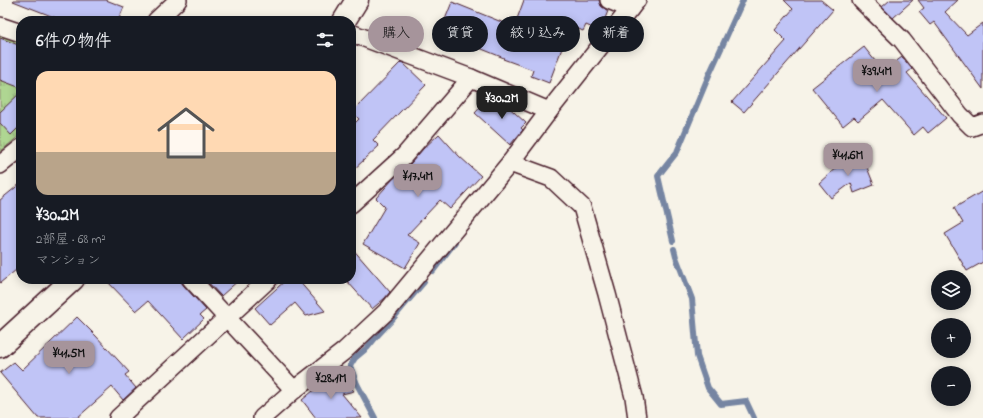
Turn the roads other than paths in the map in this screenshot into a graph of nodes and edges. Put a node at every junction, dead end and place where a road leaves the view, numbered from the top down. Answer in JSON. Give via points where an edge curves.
{"nodes":[{"id":1,"x":178,"y":0,"type":"edge"},
{"id":2,"x":357,"y":0,"type":"edge"},
{"id":3,"x":609,"y":0,"type":"edge"},
{"id":4,"x":860,"y":0,"type":"edge"},
{"id":5,"x":634,"y":4,"type":"edge"},
{"id":6,"x":161,"y":16,"type":"edge"},
{"id":7,"x":347,"y":16,"type":"edge"},
{"id":8,"x":0,"y":26,"type":"edge"},
{"id":9,"x":16,"y":31,"type":"edge"},
{"id":10,"x":356,"y":35,"type":"edge"},
{"id":11,"x":471,"y":78,"type":"junction"},
{"id":12,"x":549,"y":111,"type":"junction"},
{"id":13,"x":983,"y":123,"type":"edge"},
{"id":14,"x":16,"y":152,"type":"edge"},
{"id":15,"x":510,"y":163,"type":"junction"},
{"id":16,"x":0,"y":165,"type":"edge"},
{"id":17,"x":356,"y":199,"type":"edge"},
{"id":18,"x":68,"y":284,"type":"edge"},
{"id":19,"x":195,"y":284,"type":"edge"},
{"id":20,"x":263,"y":284,"type":"edge"},
{"id":21,"x":226,"y":318,"type":"junction"},
{"id":22,"x":0,"y":346,"type":"edge"},
{"id":23,"x":294,"y":390,"type":"junction"},
{"id":24,"x":118,"y":418,"type":"edge"},
{"id":25,"x":262,"y":418,"type":"edge"},
{"id":26,"x":637,"y":418,"type":"edge"}],
"edges":[{"from":1,"to":6,"type":"street"},
{"from":2,"to":7,"type":"street"},
{"from":3,"to":5,"type":"street"},
{"from":4,"to":13,"type":"street","via":[[902,40],[972,127]]},
{"from":5,"to":12,"type":"street"},
{"from":8,"to":9,"type":"street"},
{"from":10,"to":11,"type":"street"},
{"from":11,"to":12,"type":"street"},
{"from":11,"to":17,"type":"street","via":[[404,156]]},
{"from":12,"to":15,"type":"street"},
{"from":14,"to":16,"type":"street"},
{"from":15,"to":23,"type":"street","via":[[388,310],[343,352]]},
{"from":15,"to":26,"type":"street","via":[[551,178],[582,207],[632,389]]},
{"from":18,"to":22,"type":"street"},
{"from":19,"to":21,"type":"street"},
{"from":20,"to":21,"type":"street"},
{"from":21,"to":23,"type":"street"},
{"from":21,"to":24,"type":"street"},
{"from":23,"to":25,"type":"street"}]}
